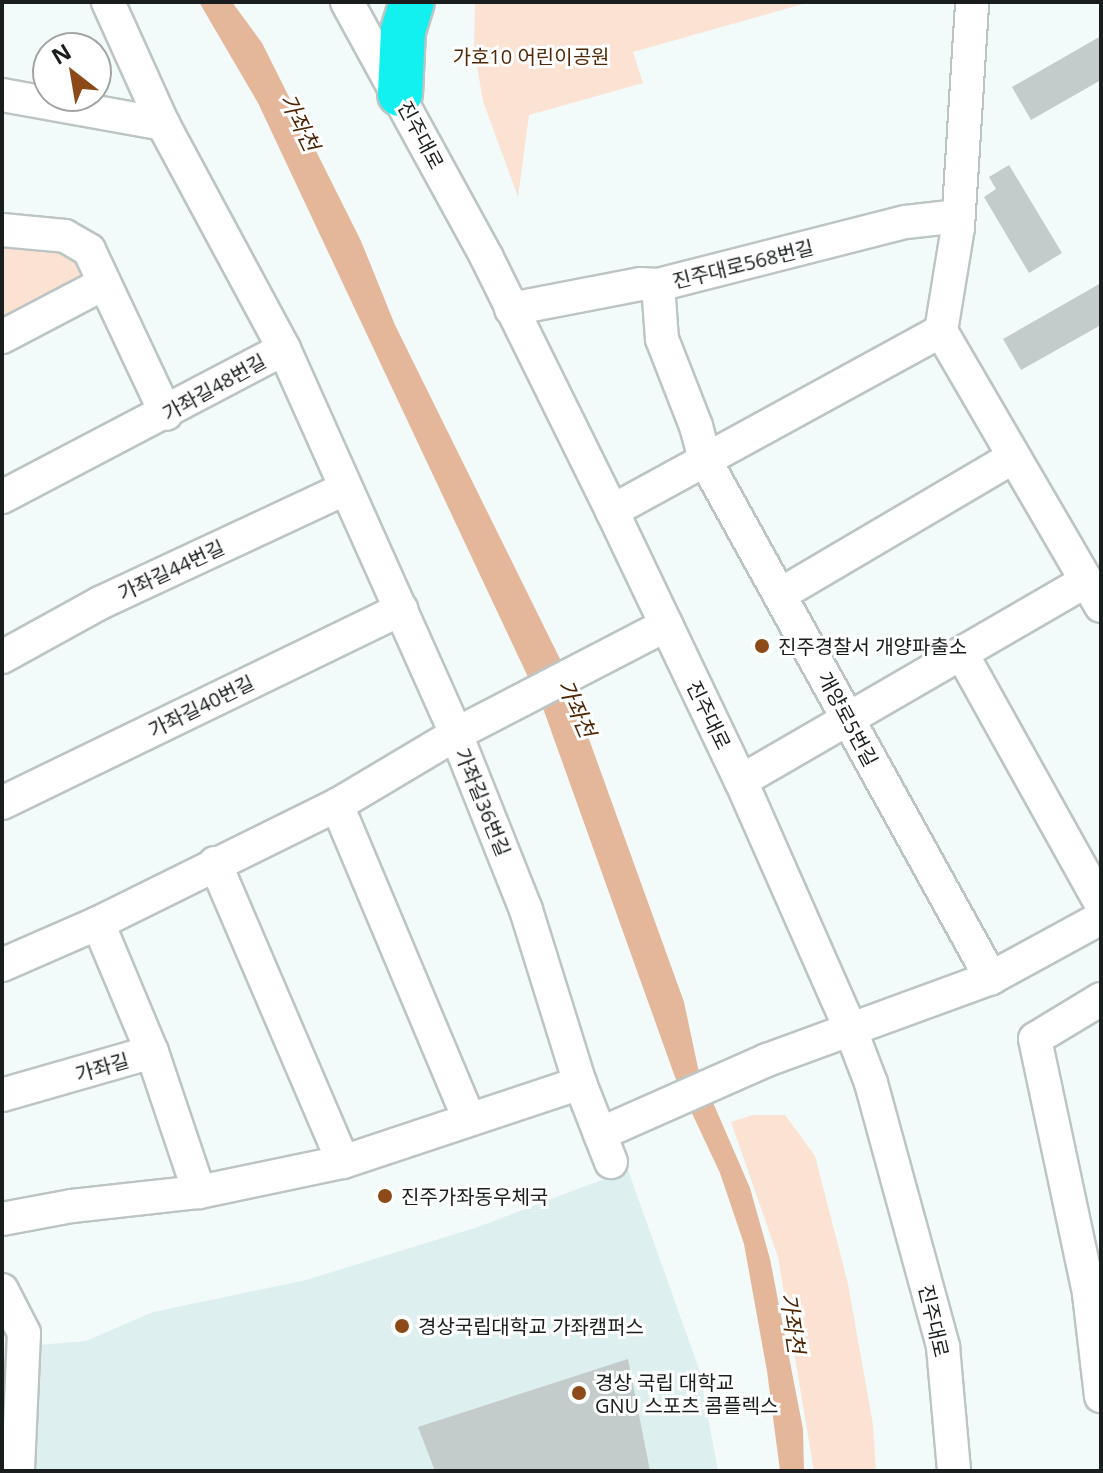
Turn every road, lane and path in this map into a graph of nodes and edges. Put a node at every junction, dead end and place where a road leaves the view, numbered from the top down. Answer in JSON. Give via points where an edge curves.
{"nodes":[{"id":1,"x":108,"y":2,"type":"edge"},
{"id":2,"x":347,"y":2,"type":"edge"},
{"id":3,"x":412,"y":2,"type":"edge"},
{"id":4,"x":972,"y":2,"type":"edge"},
{"id":5,"x":400,"y":94,"type":"junction"},
{"id":6,"x":2,"y":95,"type":"edge"},
{"id":7,"x":163,"y":124,"type":"junction"},
{"id":8,"x":959,"y":216,"type":"junction"},
{"id":9,"x":2,"y":230,"type":"edge"},
{"id":10,"x":103,"y":284,"type":"junction"},
{"id":11,"x":658,"y":285,"type":"junction"},
{"id":12,"x":511,"y":309,"type":"junction"},
{"id":13,"x":941,"y":331,"type":"junction"},
{"id":14,"x":2,"y":337,"type":"edge"},
{"id":15,"x":284,"y":349,"type":"junction"},
{"id":16,"x":166,"y":414,"type":"junction"},
{"id":17,"x":1014,"y":457,"type":"junction"},
{"id":18,"x":705,"y":460,"type":"junction"},
{"id":19,"x":344,"y":489,"type":"junction"},
{"id":20,"x":2,"y":497,"type":"edge"},
{"id":21,"x":612,"y":511,"type":"junction"},
{"id":22,"x":1094,"y":593,"type":"edge"},
{"id":23,"x":781,"y":594,"type":"junction"},
{"id":24,"x":401,"y":609,"type":"junction"},
{"id":25,"x":666,"y":625,"type":"junction"},
{"id":26,"x":962,"y":654,"type":"junction"},
{"id":27,"x":2,"y":657,"type":"edge"},
{"id":28,"x":850,"y":720,"type":"junction"},
{"id":29,"x":456,"y":734,"type":"junction"},
{"id":30,"x":741,"y":781,"type":"junction"},
{"id":31,"x":2,"y":803,"type":"edge"},
{"id":32,"x":337,"y":805,"type":"junction"},
{"id":33,"x":215,"y":863,"type":"junction"},
{"id":34,"x":1101,"y":904,"type":"edge"},
{"id":35,"x":1101,"y":918,"type":"edge"},
{"id":36,"x":98,"y":923,"type":"junction"},
{"id":37,"x":2,"y":965,"type":"edge"},
{"id":38,"x":991,"y":978,"type":"junction"},
{"id":39,"x":1101,"y":999,"type":"edge"},
{"id":40,"x":850,"y":1028,"type":"junction"},
{"id":41,"x":152,"y":1052,"type":"junction"},
{"id":42,"x":580,"y":1083,"type":"junction"},
{"id":43,"x":2,"y":1095,"type":"edge"},
{"id":44,"x":469,"y":1119,"type":"junction"},
{"id":45,"x":343,"y":1162,"type":"junction"},
{"id":46,"x":199,"y":1192,"type":"junction"},
{"id":47,"x":2,"y":1219,"type":"edge"},
{"id":48,"x":2,"y":1290,"type":"edge"},
{"id":49,"x":1095,"y":1294,"type":"edge"},
{"id":50,"x":1101,"y":1396,"type":"edge"},
{"id":51,"x":18,"y":1471,"type":"edge"},
{"id":52,"x":954,"y":1471,"type":"edge"}],
"edges":[{"from":1,"to":7,"type":"street","name":"가좌길48번길"},
{"from":2,"to":5,"type":"street","name":"진주대로"},
{"from":3,"to":5,"type":"highway","via":[[403,31]]},
{"from":4,"to":8,"type":"street"},
{"from":5,"to":12,"type":"street","name":"진주대로"},
{"from":6,"to":7,"type":"street"},
{"from":7,"to":15,"type":"street","name":"가좌길48번길"},
{"from":8,"to":11,"type":"street","name":"진주대로568번길","via":[[906,222]]},
{"from":8,"to":13,"type":"street"},
{"from":9,"to":10,"type":"street","via":[[65,236],[89,250]]},
{"from":10,"to":14,"type":"street"},
{"from":10,"to":16,"type":"street"},
{"from":11,"to":12,"type":"street"},
{"from":11,"to":18,"type":"street","name":"진주대로568번길","via":[[662,339]]},
{"from":12,"to":21,"type":"street","name":"진주대로"},
{"from":13,"to":17,"type":"street"},
{"from":13,"to":18,"type":"street"},
{"from":15,"to":16,"type":"street","name":"가좌길48번길"},
{"from":15,"to":19,"type":"street"},
{"from":16,"to":20,"type":"street","name":"가좌길48번길"},
{"from":17,"to":22,"type":"street"},
{"from":17,"to":23,"type":"street"},
{"from":18,"to":21,"type":"street"},
{"from":18,"to":23,"type":"street","name":"개양로5번길"},
{"from":19,"to":24,"type":"street"},
{"from":19,"to":27,"type":"street","name":"가좌길44번길","via":[[100,603]]},
{"from":21,"to":25,"type":"street","name":"진주대로"},
{"from":22,"to":26,"type":"street"},
{"from":23,"to":28,"type":"street","name":"개양로5번길"},
{"from":24,"to":29,"type":"street"},
{"from":24,"to":31,"type":"street","name":"가좌길40번길"},
{"from":25,"to":29,"type":"street"},
{"from":25,"to":30,"type":"street","name":"진주대로"},
{"from":26,"to":28,"type":"street"},
{"from":26,"to":34,"type":"street"},
{"from":28,"to":30,"type":"street"},
{"from":28,"to":38,"type":"street","name":"개양로5번길"},
{"from":29,"to":32,"type":"street","name":"가좌길36번길"},
{"from":29,"to":42,"type":"street","name":"가좌길36번길","via":[[526,910]]},
{"from":30,"to":40,"type":"street","name":"진주대로"},
{"from":32,"to":33,"type":"street","name":"가좌길36번길"},
{"from":32,"to":44,"type":"street"},
{"from":33,"to":36,"type":"street","name":"가좌길36번길"},
{"from":33,"to":45,"type":"street"},
{"from":35,"to":38,"type":"street"},
{"from":36,"to":37,"type":"street","name":"가좌길36번길"},
{"from":36,"to":41,"type":"street"},
{"from":38,"to":40,"type":"street"},
{"from":39,"to":49,"type":"street","via":[[1035,1039]]},
{"from":40,"to":42,"type":"street","via":[[716,1083],[606,1148]]},
{"from":40,"to":52,"type":"street","name":"진주대로","via":[[871,1083],[943,1347]]},
{"from":41,"to":43,"type":"street","name":"가좌길"},
{"from":41,"to":46,"type":"street","name":"가좌길"},
{"from":42,"to":44,"type":"street"},
{"from":44,"to":45,"type":"street"},
{"from":45,"to":46,"type":"street"},
{"from":46,"to":47,"type":"street"},
{"from":48,"to":51,"type":"street","via":[[24,1333]]},
{"from":49,"to":50,"type":"street"}]}
